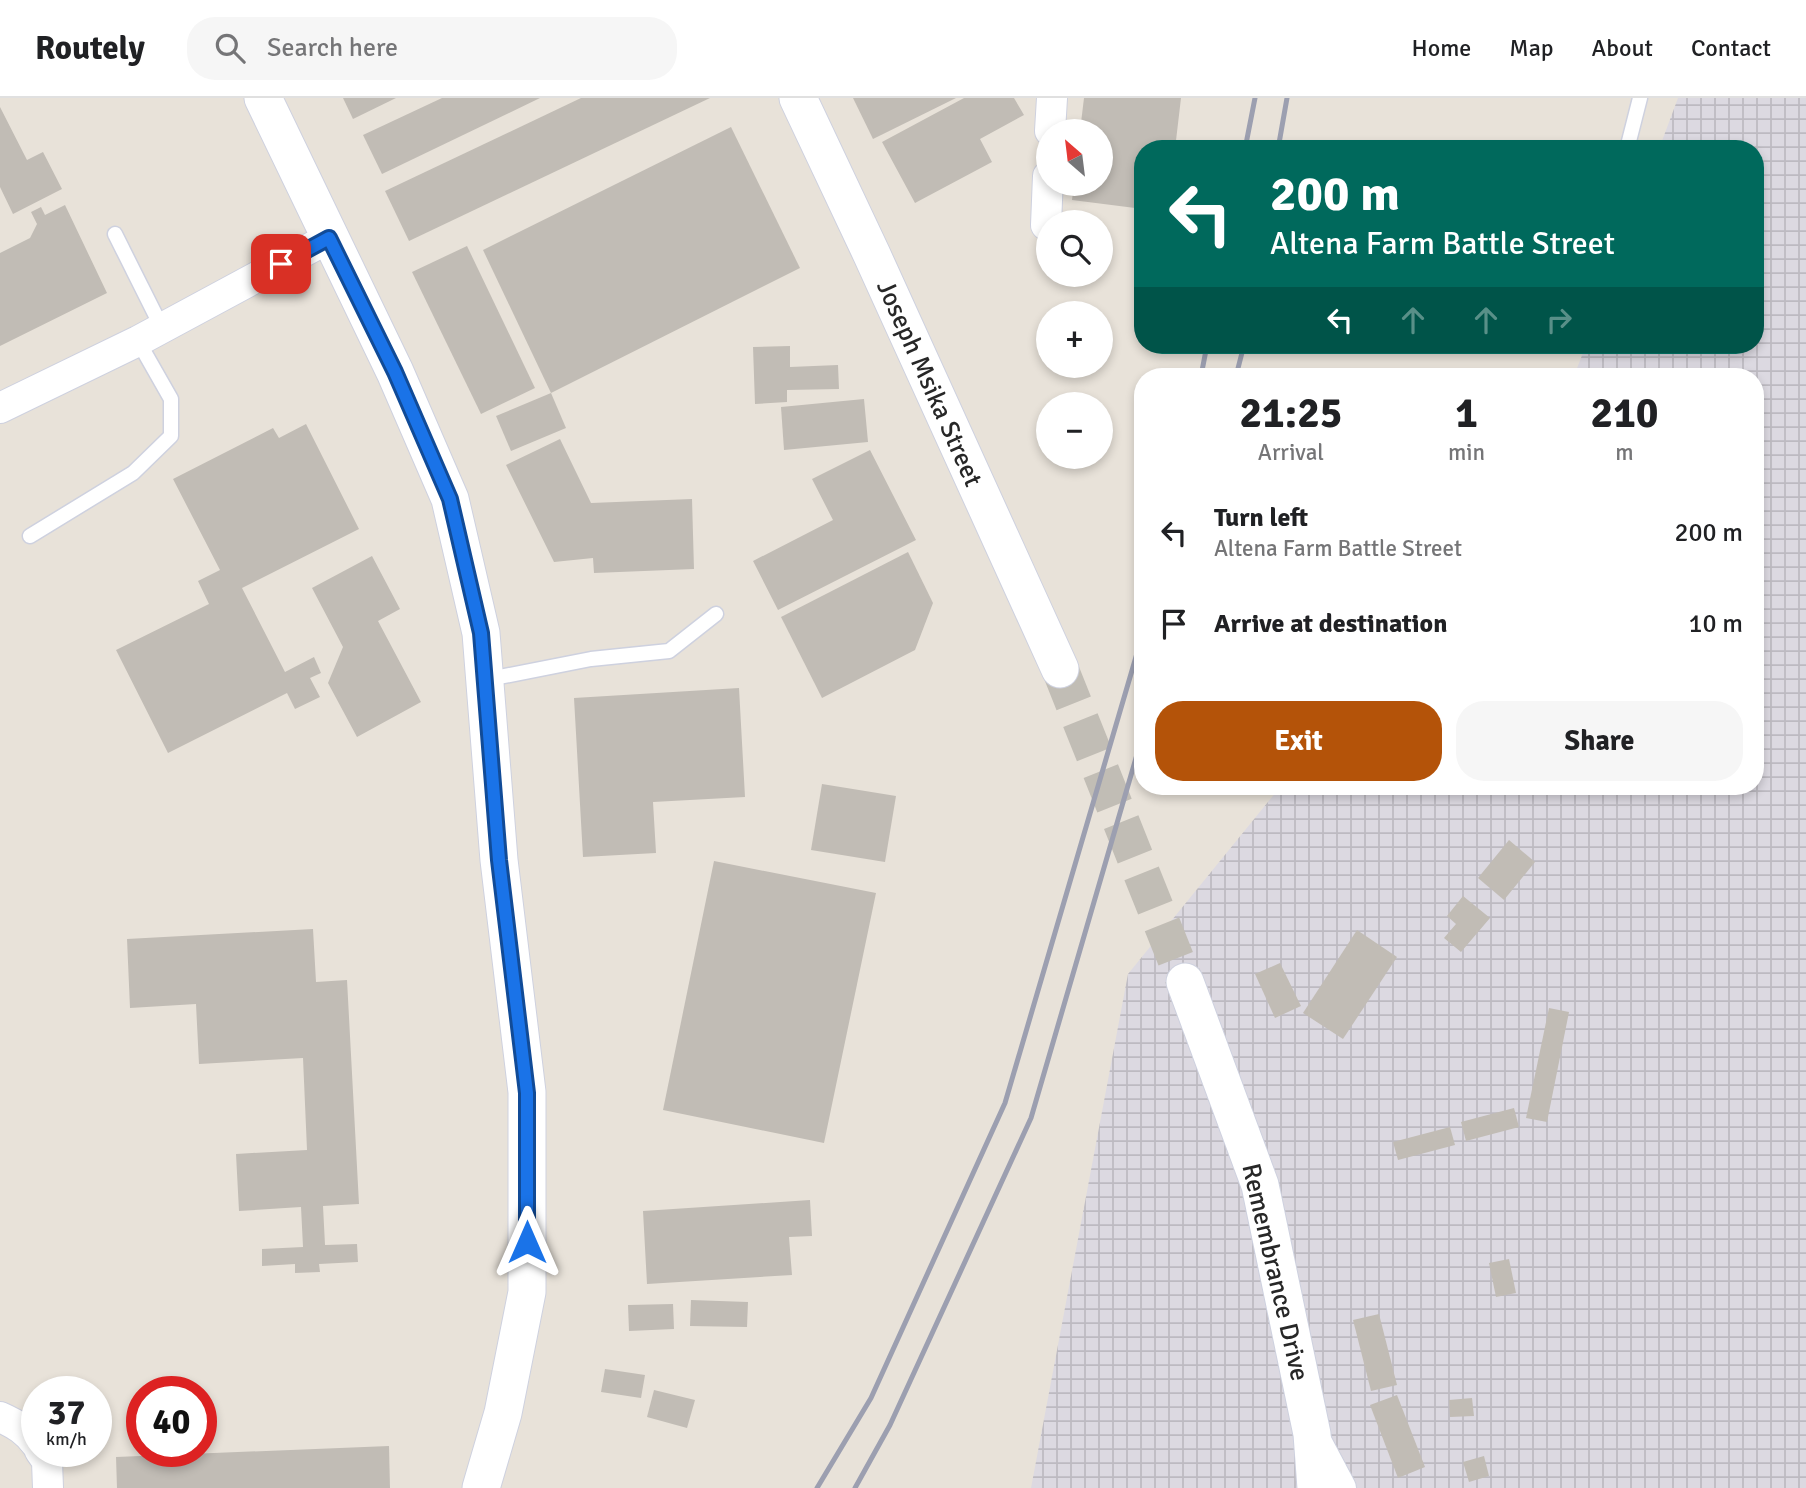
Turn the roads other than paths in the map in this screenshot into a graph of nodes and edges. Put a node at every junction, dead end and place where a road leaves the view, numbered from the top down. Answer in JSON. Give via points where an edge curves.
{"nodes":[{"id":1,"x":263,"y":98,"type":"edge"},
{"id":2,"x":798,"y":98,"type":"edge"},
{"id":3,"x":1052,"y":98,"type":"edge"},
{"id":4,"x":1640,"y":98,"type":"edge"},
{"id":5,"x":1051,"y":119,"type":"edge"},
{"id":6,"x":1629,"y":140,"type":"edge"},
{"id":7,"x":115,"y":234,"type":"dead end"},
{"id":8,"x":329,"y":238,"type":"junction"},
{"id":9,"x":150,"y":335,"type":"junction"},
{"id":10,"x":0,"y":408,"type":"edge"},
{"id":11,"x":30,"y":536,"type":"dead end"},
{"id":12,"x":716,"y":614,"type":"dead end"},
{"id":13,"x":1060,"y":669,"type":"tunnel mouth"},
{"id":14,"x":483,"y":680,"type":"junction"},
{"id":15,"x":1185,"y":982,"type":"tunnel mouth"},
{"id":16,"x":0,"y":1417,"type":"edge"},
{"id":17,"x":21,"y":1430,"type":"edge"},
{"id":18,"x":1312,"y":1434,"type":"junction"},
{"id":19,"x":47,"y":1467,"type":"edge"},
{"id":20,"x":48,"y":1488,"type":"edge"},
{"id":21,"x":481,"y":1488,"type":"edge"},
{"id":22,"x":1315,"y":1488,"type":"edge"},
{"id":23,"x":1341,"y":1488,"type":"edge"}],
"edges":[{"from":1,"to":8,"type":"street"},
{"from":2,"to":13,"type":"street","name":"Joseph Msika Street"},
{"from":3,"to":5,"type":"street"},
{"from":4,"to":6,"type":"lane"},
{"from":7,"to":9,"type":"lane"},
{"from":8,"to":9,"type":"street"},
{"from":8,"to":14,"type":"street","via":[[395,372],[450,499],[481,633]]},
{"from":9,"to":10,"type":"street"},
{"from":9,"to":11,"type":"lane","via":[[171,399],[172,436],[133,473]]},
{"from":12,"to":14,"type":"lane","via":[[669,651],[591,659]]},
{"from":14,"to":21,"type":"street","via":[[527,1093],[527,1292],[503,1413]]},
{"from":15,"to":18,"type":"street","name":"Remembrance Drive","via":[[1261,1185]]},
{"from":16,"to":17,"type":"street"},
{"from":18,"to":22,"type":"street","name":"Remembrance Drive"},
{"from":18,"to":23,"type":"street"},
{"from":19,"to":20,"type":"street"}]}
